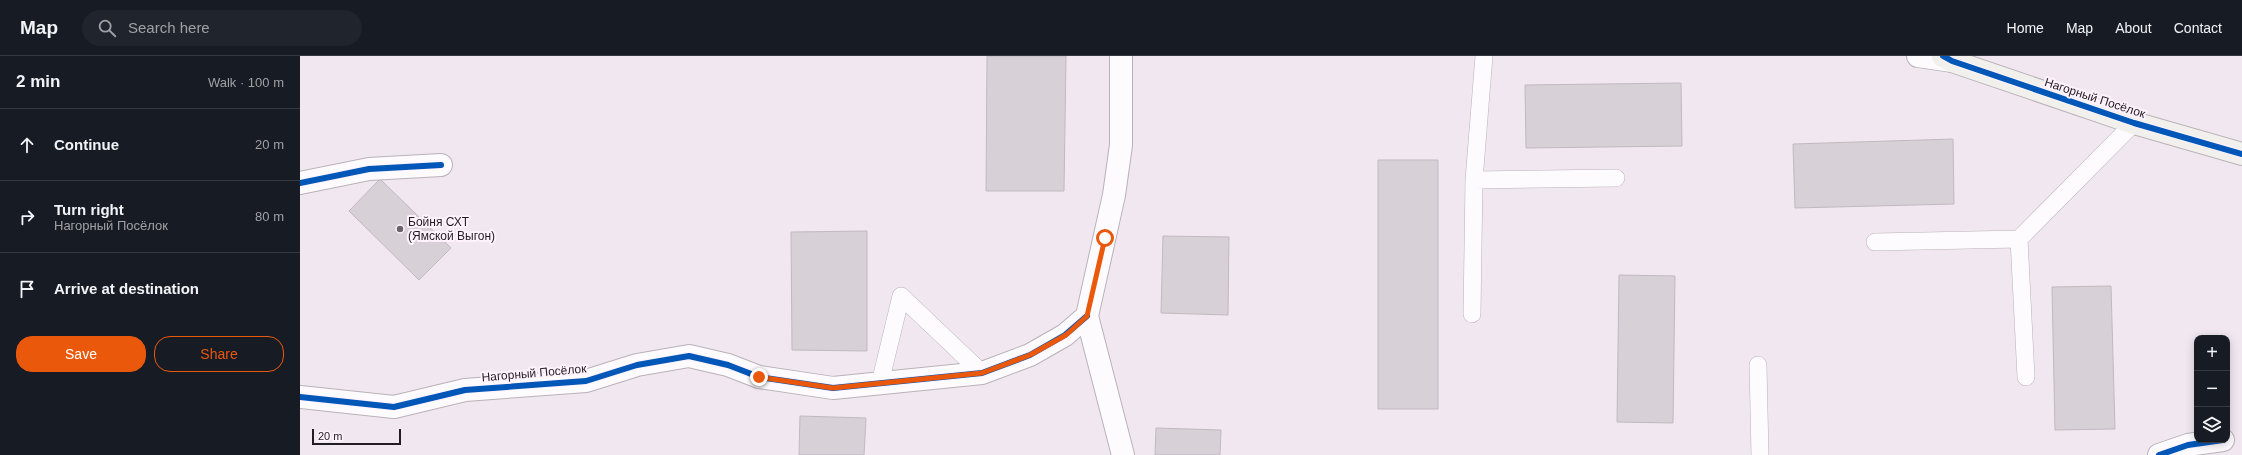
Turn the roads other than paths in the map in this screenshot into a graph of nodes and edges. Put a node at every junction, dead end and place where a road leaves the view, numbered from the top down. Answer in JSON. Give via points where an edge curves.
{"nodes":[{"id":1,"x":1121,"y":56,"type":"edge"},
{"id":2,"x":1484,"y":56,"type":"edge"},
{"id":3,"x":1918,"y":56,"type":"edge"},
{"id":4,"x":1947,"y":58,"type":"edge"},
{"id":5,"x":2134,"y":123,"type":"junction"},
{"id":6,"x":2242,"y":154,"type":"edge"},
{"id":7,"x":441,"y":165,"type":"dead end"},
{"id":8,"x":1616,"y":178,"type":"dead end"},
{"id":9,"x":1474,"y":180,"type":"junction"},
{"id":10,"x":300,"y":183,"type":"edge"},
{"id":11,"x":2019,"y":239,"type":"junction"},
{"id":12,"x":1875,"y":242,"type":"dead end"},
{"id":13,"x":1472,"y":314,"type":"dead end"},
{"id":14,"x":1087,"y":316,"type":"junction"},
{"id":15,"x":1758,"y":365,"type":"dead end"},
{"id":16,"x":982,"y":373,"type":"junction"},
{"id":17,"x":2026,"y":377,"type":"dead end"},
{"id":18,"x":880,"y":383,"type":"junction"},
{"id":19,"x":300,"y":397,"type":"edge"},
{"id":20,"x":2242,"y":437,"type":"edge"},
{"id":21,"x":2230,"y":439,"type":"edge"},
{"id":22,"x":2202,"y":443,"type":"edge"},
{"id":23,"x":1123,"y":455,"type":"edge"},
{"id":24,"x":1760,"y":455,"type":"edge"},
{"id":25,"x":2159,"y":455,"type":"edge"}],
"edges":[{"from":1,"to":14,"type":"street","via":[[1121,145],[1115,188]]},
{"from":2,"to":9,"type":"lane"},
{"from":3,"to":4,"type":"street"},
{"from":4,"to":5,"type":"street","name":"Нагорный Посёлок"},
{"from":5,"to":6,"type":"street","name":"Нагорный Посёлок"},
{"from":5,"to":11,"type":"lane"},
{"from":7,"to":10,"type":"street","via":[[369,169]]},
{"from":8,"to":9,"type":"lane"},
{"from":9,"to":13,"type":"lane"},
{"from":11,"to":12,"type":"lane"},
{"from":11,"to":17,"type":"lane"},
{"from":14,"to":16,"type":"street","name":"Нагорный Посёлок","via":[[1066,335],[1030,355]]},
{"from":14,"to":23,"type":"street"},
{"from":15,"to":24,"type":"lane"},
{"from":16,"to":18,"type":"street","name":"Нагорный Посёлок"},
{"from":16,"to":18,"type":"lane","via":[[901,296]]},
{"from":18,"to":19,"type":"street","name":"Нагорный Посёлок","via":[[833,388],[759,377],[728,364],[689,356],[637,365],[586,381],[465,390],[394,407]]},
{"from":20,"to":21,"type":"street"},
{"from":22,"to":25,"type":"street"}]}
